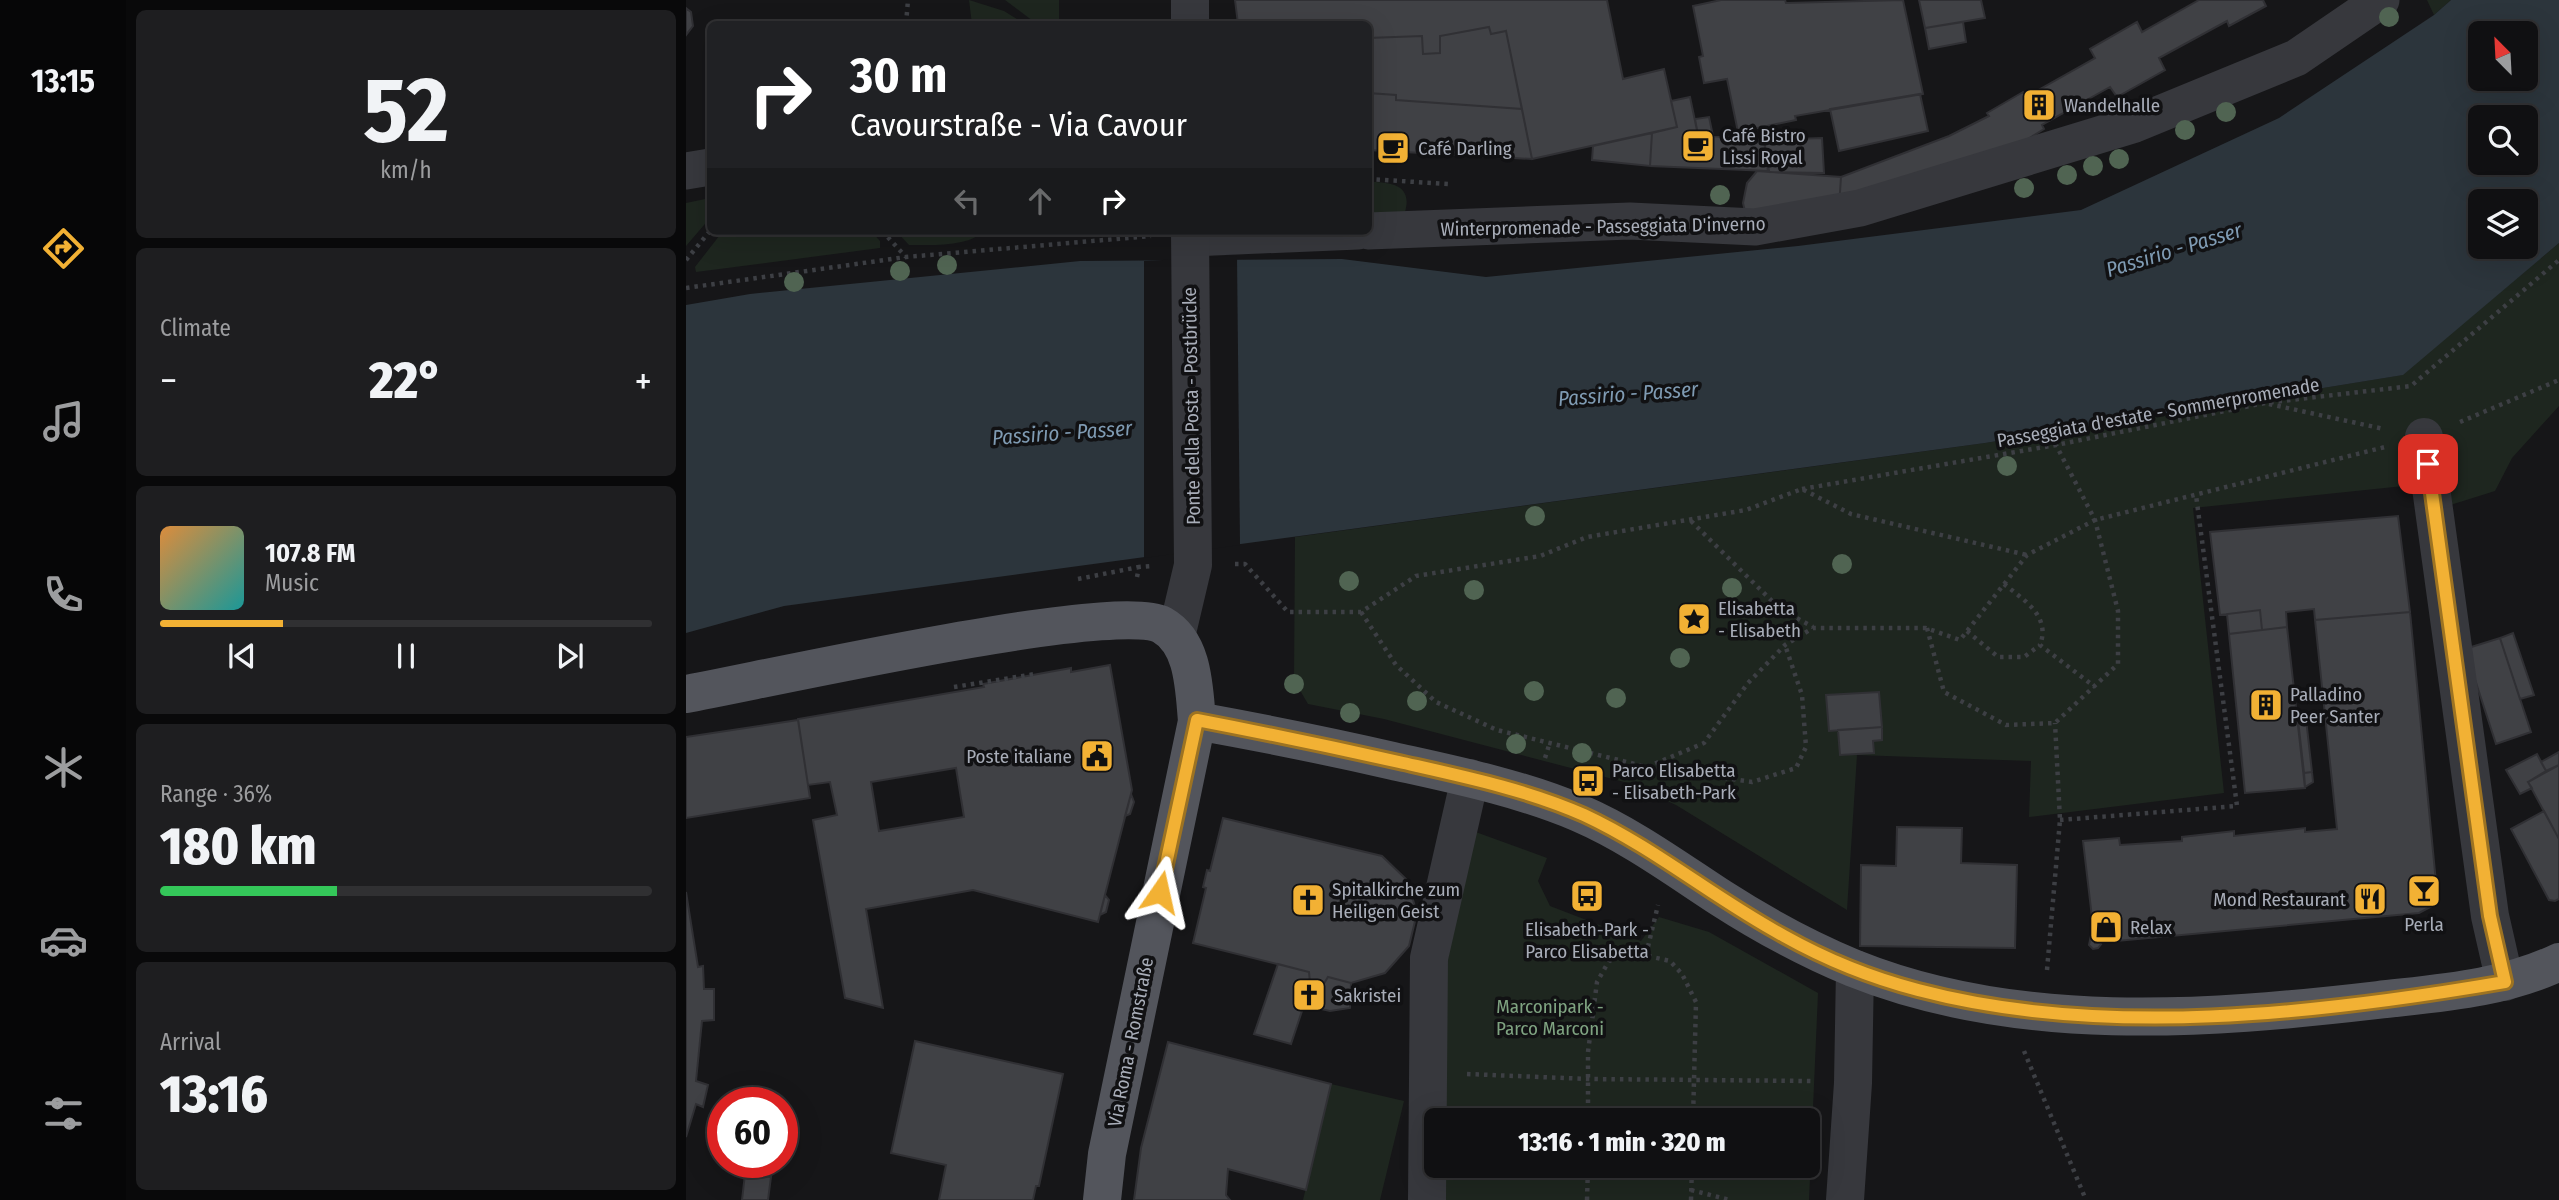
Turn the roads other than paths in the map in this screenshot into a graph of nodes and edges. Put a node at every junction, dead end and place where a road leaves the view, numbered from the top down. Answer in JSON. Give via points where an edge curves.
{"nodes":[{"id":1,"x":1190,"y":0,"type":"edge"},
{"id":2,"x":2381,"y":0,"type":"edge"},
{"id":3,"x":1190,"y":21,"type":"edge"},
{"id":4,"x":707,"y":168,"type":"edge"},
{"id":5,"x":686,"y":172,"type":"edge"},
{"id":6,"x":1372,"y":231,"type":"edge"},
{"id":7,"x":1283,"y":235,"type":"edge"},
{"id":8,"x":1190,"y":240,"type":"edge"},
{"id":9,"x":2424,"y":437,"type":"road end"},
{"id":10,"x":1176,"y":637,"type":"junction"},
{"id":11,"x":686,"y":694,"type":"edge"},
{"id":12,"x":1197,"y":720,"type":"junction"},
{"id":13,"x":1470,"y":778,"type":"junction"},
{"id":14,"x":2558,"y":964,"type":"edge"},
{"id":15,"x":1855,"y":969,"type":"junction"},
{"id":16,"x":2505,"y":982,"type":"junction"},
{"id":17,"x":1102,"y":1200,"type":"edge"},
{"id":18,"x":1426,"y":1200,"type":"edge"},
{"id":19,"x":1845,"y":1200,"type":"edge"}],
"edges":[{"from":1,"to":3,"type":"street"},
{"from":2,"to":6,"type":"street","name":"Winterpromenade - Passeggiata D'inverno","via":[[2296,58],[2135,124],[1860,208],[1755,227],[1630,221]]},
{"from":4,"to":5,"type":"street"},
{"from":7,"to":8,"type":"street"},
{"from":8,"to":10,"type":"street","name":"Ponte della Posta - Postbrücke","via":[[1193,559]]},
{"from":9,"to":16,"type":"street","via":[[2490,916]]},
{"from":10,"to":11,"type":"main road","via":[[1162,625],[1143,619],[1066,623]]},
{"from":10,"to":12,"type":"main road","name":"Via Roma - Romstraße","via":[[1191,672]]},
{"from":12,"to":13,"type":"main road"},
{"from":12,"to":17,"type":"main road","name":"Via Roma - Romstraße","via":[[1107,1154]]},
{"from":13,"to":15,"type":"main road","via":[[1535,796],[1607,827],[1785,937]]},
{"from":13,"to":18,"type":"street","via":[[1429,958]]},
{"from":14,"to":16,"type":"main road"},
{"from":15,"to":16,"type":"main road","via":[[1917,990],[2008,1008],[2135,1017],[2277,1012]]},
{"from":15,"to":19,"type":"street"}]}
